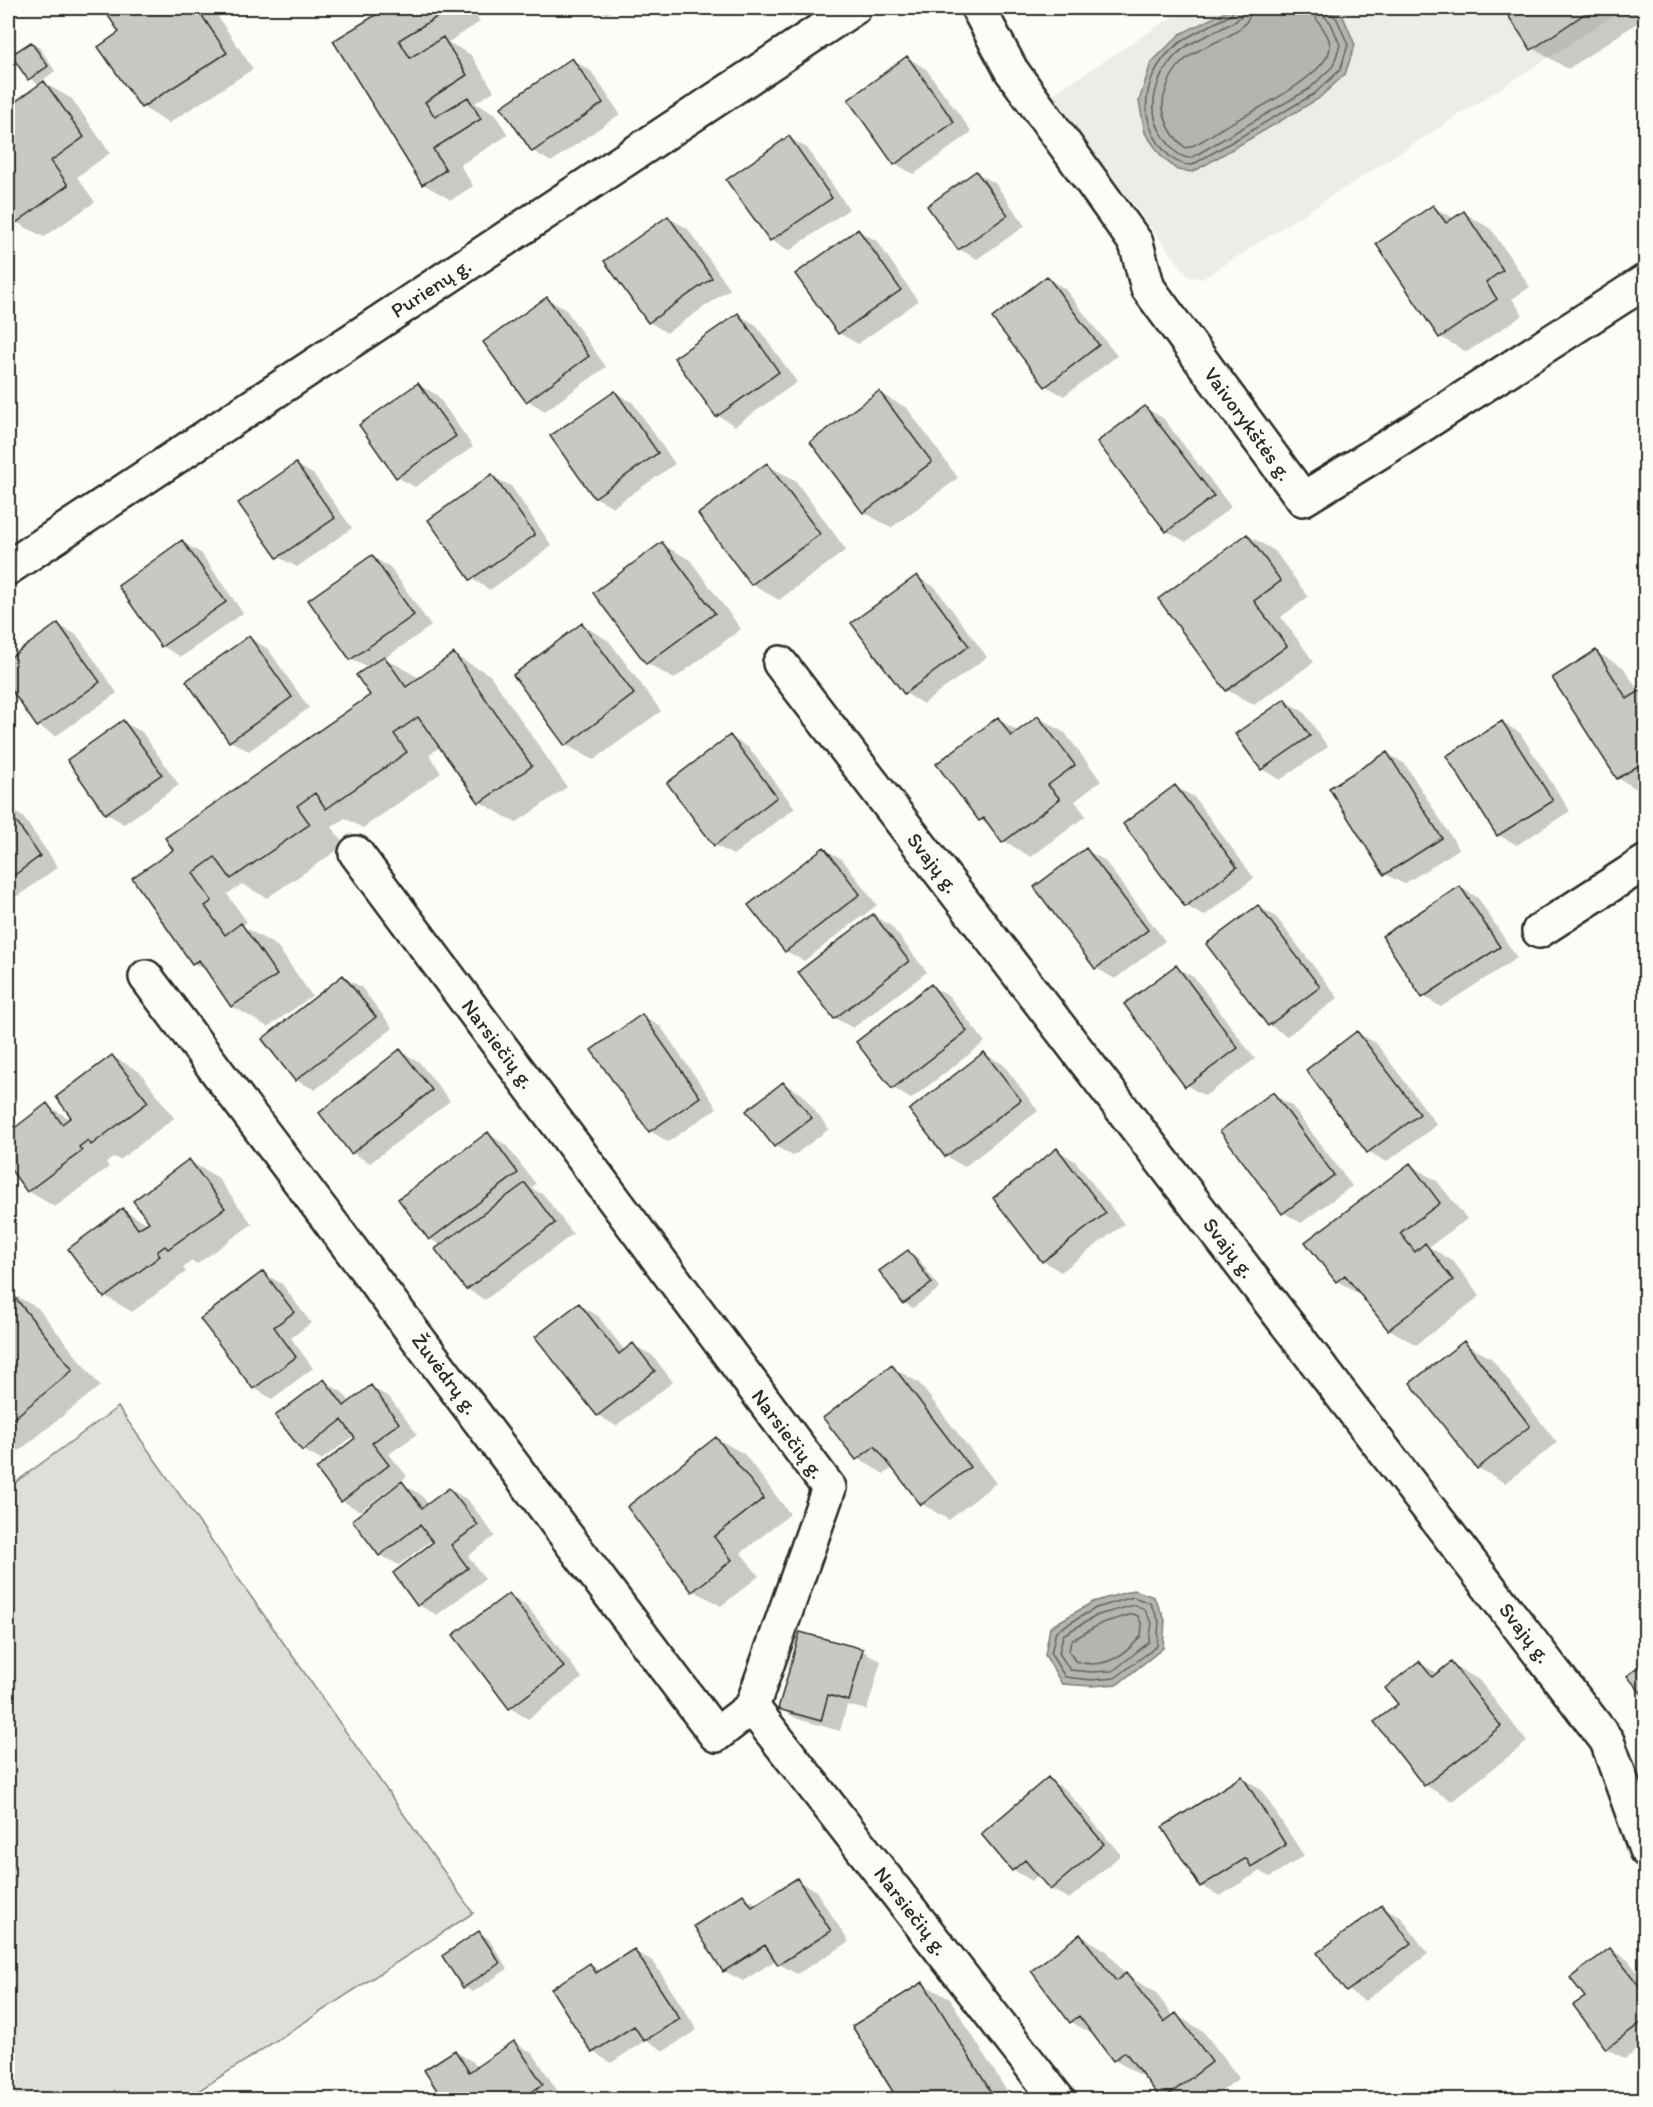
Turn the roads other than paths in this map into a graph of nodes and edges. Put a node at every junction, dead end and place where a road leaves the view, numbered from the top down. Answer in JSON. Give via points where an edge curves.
{"nodes":[{"id":1,"x":854,"y":8,"type":"edge"},
{"id":2,"x":978,"y":8,"type":"edge"},
{"id":3,"x":1646,"y":281,"type":"edge"},
{"id":4,"x":8,"y":567,"type":"edge"},
{"id":5,"x":780,"y":663,"type":"dead end"},
{"id":6,"x":356,"y":853,"type":"dead end"},
{"id":7,"x":1646,"y":862,"type":"edge"},
{"id":8,"x":1539,"y":931,"type":"dead end"},
{"id":9,"x":146,"y":977,"type":"dead end"},
{"id":10,"x":752,"y":1707,"type":"junction"},
{"id":11,"x":1646,"y":1850,"type":"edge"},
{"id":12,"x":1058,"y":2100,"type":"edge"}],
"edges":[{"from":1,"to":4,"type":"street","name":"Purienų g."},
{"from":2,"to":3,"type":"street","name":"Vaivorykštės g.","via":[[1011,70],[1136,243],[1148,288],[1303,499]]},
{"from":5,"to":11,"type":"street","name":"Svajų g.","via":[[1607,1741]]},
{"from":6,"to":10,"type":"street","name":"Narsiečių g.","via":[[829,1488]]},
{"from":7,"to":8,"type":"street"},
{"from":9,"to":10,"type":"street","name":"Žuvėdrų g.","via":[[716,1735]]},
{"from":10,"to":12,"type":"street","name":"Narsiečių g."}]}
